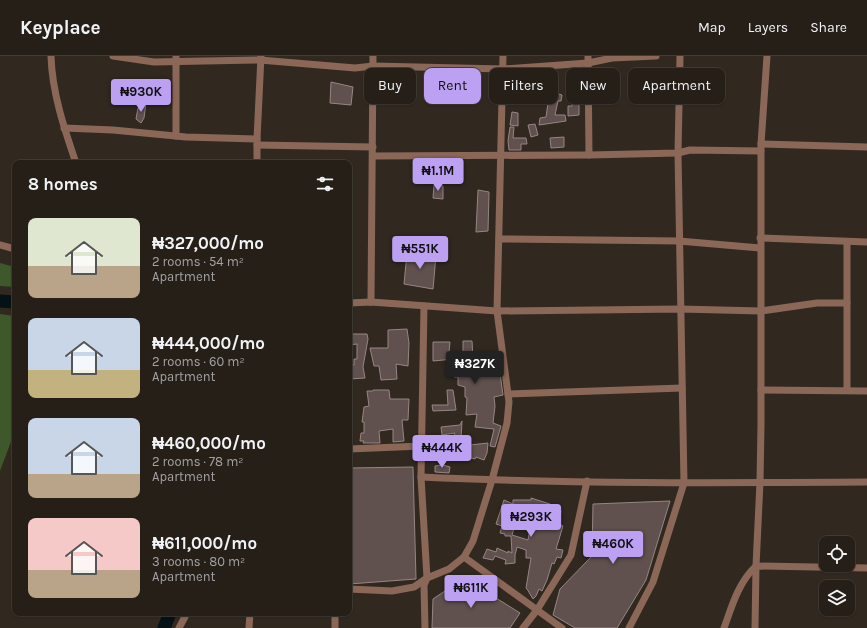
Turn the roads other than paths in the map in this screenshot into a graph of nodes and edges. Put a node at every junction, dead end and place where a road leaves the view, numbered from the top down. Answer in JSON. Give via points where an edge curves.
{"nodes":[{"id":1,"x":51,"y":56,"type":"edge"},
{"id":2,"x":114,"y":56,"type":"edge"},
{"id":3,"x":373,"y":56,"type":"edge"},
{"id":4,"x":503,"y":56,"type":"edge"},
{"id":5,"x":656,"y":56,"type":"edge"},
{"id":6,"x":680,"y":56,"type":"edge"},
{"id":7,"x":767,"y":56,"type":"edge"},
{"id":8,"x":261,"y":58,"type":"edge"},
{"id":9,"x":176,"y":59,"type":"edge"},
{"id":10,"x":588,"y":60,"type":"edge"},
{"id":11,"x":373,"y":66,"type":"junction"},
{"id":12,"x":503,"y":68,"type":"edge"},
{"id":13,"x":520,"y":68,"type":"edge"},
{"id":14,"x":489,"y":70,"type":"edge"},
{"id":15,"x":502,"y":104,"type":"edge"},
{"id":16,"x":64,"y":128,"type":"junction"},
{"id":17,"x":176,"y":136,"type":"junction"},
{"id":18,"x":257,"y":142,"type":"junction"},
{"id":19,"x":373,"y":147,"type":"junction"},
{"id":20,"x":867,"y":147,"type":"edge"},
{"id":21,"x":761,"y":148,"type":"junction"},
{"id":22,"x":678,"y":153,"type":"junction"},
{"id":23,"x":589,"y":155,"type":"junction"},
{"id":24,"x":373,"y":156,"type":"junction"},
{"id":25,"x":501,"y":156,"type":"junction"},
{"id":26,"x":75,"y":160,"type":"edge"},
{"id":27,"x":257,"y":160,"type":"edge"},
{"id":28,"x":760,"y":238,"type":"junction"},
{"id":29,"x":499,"y":239,"type":"junction"},
{"id":30,"x":679,"y":241,"type":"junction"},
{"id":31,"x":847,"y":242,"type":"junction"},
{"id":32,"x":867,"y":242,"type":"edge"},
{"id":33,"x":0,"y":245,"type":"edge"},
{"id":34,"x":12,"y":248,"type":"edge"},
{"id":35,"x":760,"y":248,"type":"junction"},
{"id":36,"x":372,"y":302,"type":"junction"},
{"id":37,"x":352,"y":303,"type":"edge"},
{"id":38,"x":847,"y":303,"type":"junction"},
{"id":39,"x":424,"y":306,"type":"junction"},
{"id":40,"x":680,"y":309,"type":"junction"},
{"id":41,"x":497,"y":311,"type":"junction"},
{"id":42,"x":761,"y":311,"type":"junction"},
{"id":43,"x":682,"y":388,"type":"junction"},
{"id":44,"x":761,"y":390,"type":"junction"},
{"id":45,"x":847,"y":390,"type":"junction"},
{"id":46,"x":867,"y":390,"type":"edge"},
{"id":47,"x":508,"y":394,"type":"junction"},
{"id":48,"x":422,"y":446,"type":"junction"},
{"id":49,"x":352,"y":449,"type":"edge"},
{"id":50,"x":421,"y":477,"type":"junction"},
{"id":51,"x":492,"y":480,"type":"junction"},
{"id":52,"x":587,"y":482,"type":"junction"},
{"id":53,"x":760,"y":482,"type":"junction"},
{"id":54,"x":867,"y":482,"type":"edge"},
{"id":55,"x":684,"y":483,"type":"junction"},
{"id":56,"x":464,"y":557,"type":"junction"},
{"id":57,"x":756,"y":566,"type":"junction"},
{"id":58,"x":867,"y":568,"type":"edge"},
{"id":59,"x":427,"y":578,"type":"junction"},
{"id":60,"x":352,"y":590,"type":"edge"},
{"id":61,"x":537,"y":610,"type":"junction"},
{"id":62,"x":185,"y":616,"type":"edge"},
{"id":63,"x":250,"y":616,"type":"edge"},
{"id":64,"x":335,"y":616,"type":"edge"},
{"id":65,"x":179,"y":628,"type":"edge"},
{"id":66,"x":249,"y":628,"type":"edge"},
{"id":67,"x":335,"y":628,"type":"edge"},
{"id":68,"x":425,"y":628,"type":"edge"},
{"id":69,"x":523,"y":628,"type":"edge"},
{"id":70,"x":562,"y":628,"type":"edge"},
{"id":71,"x":629,"y":628,"type":"edge"},
{"id":72,"x":724,"y":628,"type":"edge"},
{"id":73,"x":755,"y":628,"type":"edge"}],
"edges":[{"from":1,"to":16,"type":"street","via":[[51,72]]},
{"from":2,"to":9,"type":"street","via":[[154,62]]},
{"from":3,"to":11,"type":"street"},
{"from":4,"to":12,"type":"street"},
{"from":5,"to":10,"type":"street"},
{"from":6,"to":22,"type":"street"},
{"from":7,"to":21,"type":"street"},
{"from":8,"to":9,"type":"street"},
{"from":8,"to":11,"type":"street","via":[[356,68]]},
{"from":8,"to":18,"type":"street"},
{"from":9,"to":17,"type":"street"},
{"from":10,"to":13,"type":"street"},
{"from":10,"to":23,"type":"street"},
{"from":11,"to":14,"type":"street"},
{"from":11,"to":19,"type":"street"},
{"from":15,"to":25,"type":"street"},
{"from":16,"to":17,"type":"street"},
{"from":16,"to":26,"type":"street"},
{"from":17,"to":18,"type":"street"},
{"from":18,"to":19,"type":"street"},
{"from":18,"to":27,"type":"street"},
{"from":19,"to":24,"type":"street"},
{"from":20,"to":21,"type":"street"},
{"from":21,"to":22,"type":"street","via":[[690,150]]},
{"from":21,"to":28,"type":"street"},
{"from":22,"to":23,"type":"street"},
{"from":22,"to":30,"type":"street"},
{"from":23,"to":25,"type":"street"},
{"from":24,"to":25,"type":"street"},
{"from":24,"to":36,"type":"street"},
{"from":25,"to":29,"type":"street"},
{"from":28,"to":31,"type":"street"},
{"from":28,"to":35,"type":"street"},
{"from":29,"to":30,"type":"street"},
{"from":29,"to":41,"type":"street"},
{"from":30,"to":35,"type":"street"},
{"from":30,"to":40,"type":"street"},
{"from":31,"to":32,"type":"street"},
{"from":31,"to":38,"type":"street"},
{"from":33,"to":34,"type":"street"},
{"from":35,"to":42,"type":"street"},
{"from":36,"to":37,"type":"street"},
{"from":36,"to":39,"type":"street"},
{"from":38,"to":42,"type":"street","via":[[817,303]]},
{"from":38,"to":45,"type":"street"},
{"from":39,"to":41,"type":"street"},
{"from":39,"to":48,"type":"street"},
{"from":40,"to":41,"type":"street"},
{"from":40,"to":42,"type":"street"},
{"from":40,"to":43,"type":"street"},
{"from":41,"to":47,"type":"street"},
{"from":42,"to":44,"type":"street"},
{"from":43,"to":47,"type":"street"},
{"from":43,"to":55,"type":"street"},
{"from":44,"to":45,"type":"street"},
{"from":44,"to":53,"type":"street"},
{"from":45,"to":46,"type":"street"},
{"from":47,"to":51,"type":"street","via":[[507,423]]},
{"from":48,"to":49,"type":"street"},
{"from":48,"to":50,"type":"street"},
{"from":50,"to":51,"type":"street"},
{"from":50,"to":59,"type":"street"},
{"from":51,"to":52,"type":"street"},
{"from":51,"to":56,"type":"street","via":[[473,541]]},
{"from":52,"to":55,"type":"street"},
{"from":52,"to":61,"type":"street","via":[[571,555]]},
{"from":53,"to":54,"type":"street"},
{"from":53,"to":55,"type":"street"},
{"from":53,"to":57,"type":"street"},
{"from":55,"to":71,"type":"street","via":[[653,582]]},
{"from":56,"to":59,"type":"street","via":[[449,569]]},
{"from":56,"to":61,"type":"street"},
{"from":57,"to":58,"type":"street"},
{"from":57,"to":72,"type":"street","via":[[747,575],[734,597]]},
{"from":57,"to":73,"type":"street"},
{"from":59,"to":60,"type":"street","via":[[414,587],[392,591]]},
{"from":59,"to":68,"type":"street","via":[[424,585]]},
{"from":61,"to":69,"type":"street"},
{"from":61,"to":70,"type":"street"},
{"from":62,"to":65,"type":"street"},
{"from":63,"to":66,"type":"street"},
{"from":64,"to":67,"type":"street"}]}
